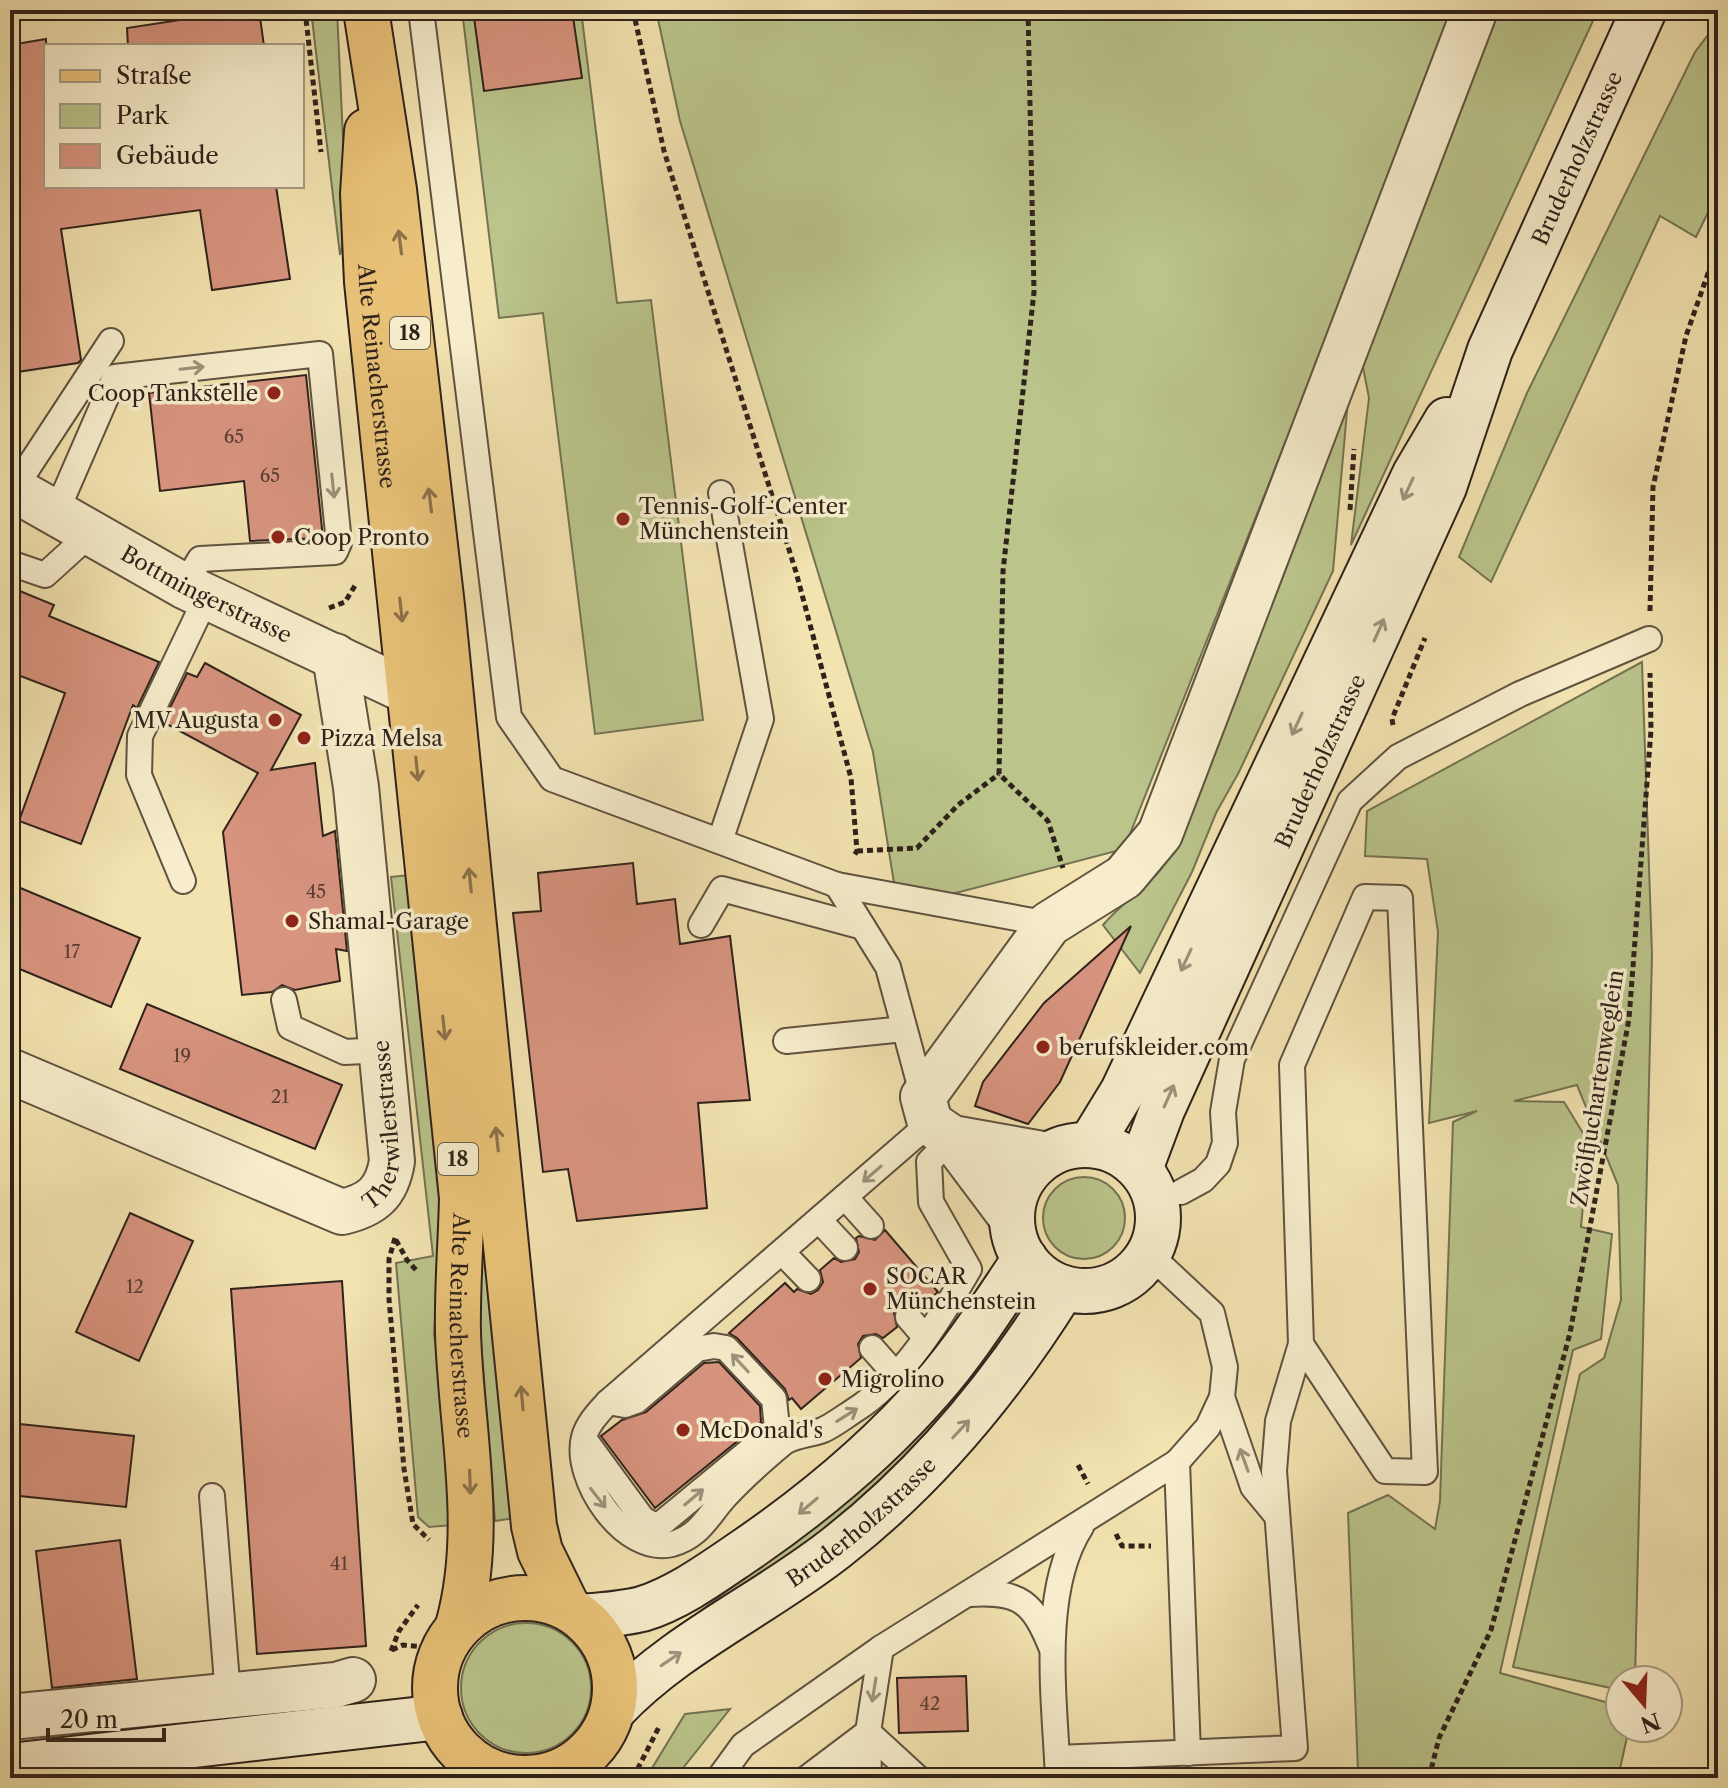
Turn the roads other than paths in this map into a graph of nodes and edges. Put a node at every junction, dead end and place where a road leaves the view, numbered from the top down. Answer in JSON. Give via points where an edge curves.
{"nodes":[{"id":1,"x":366,"y":10,"type":"edge"},
{"id":2,"x":421,"y":10,"type":"edge"},
{"id":3,"x":1475,"y":10,"type":"edge"},
{"id":4,"x":1644,"y":10,"type":"edge"},
{"id":5,"x":372,"y":61,"type":"junction"},
{"id":6,"x":111,"y":341,"type":"dead end"},
{"id":7,"x":1490,"y":350,"type":"junction"},
{"id":8,"x":12,"y":488,"type":"edge"},
{"id":9,"x":721,"y":493,"type":"dead end"},
{"id":10,"x":72,"y":525,"type":"junction"},
{"id":11,"x":10,"y":563,"type":"edge"},
{"id":12,"x":196,"y":591,"type":"junction"},
{"id":13,"x":1649,"y":639,"type":"road end"},
{"id":14,"x":335,"y":656,"type":"junction"},
{"id":15,"x":409,"y":692,"type":"junction"},
{"id":16,"x":453,"y":707,"type":"junction"},
{"id":17,"x":720,"y":841,"type":"junction"},
{"id":18,"x":183,"y":881,"type":"dead end"},
{"id":19,"x":837,"y":885,"type":"junction"},
{"id":20,"x":1062,"y":917,"type":"junction"},
{"id":21,"x":701,"y":925,"type":"dead end"},
{"id":22,"x":863,"y":927,"type":"junction"},
{"id":23,"x":284,"y":1000,"type":"dead end"},
{"id":24,"x":904,"y":1029,"type":"junction"},
{"id":25,"x":786,"y":1041,"type":"dead end"},
{"id":26,"x":382,"y":1050,"type":"junction"},
{"id":27,"x":10,"y":1071,"type":"edge"},
{"id":28,"x":935,"y":1120,"type":"junction"},
{"id":29,"x":1090,"y":1145,"type":"junction"},
{"id":30,"x":1048,"y":1155,"type":"junction"},
{"id":31,"x":1140,"y":1169,"type":"junction"},
{"id":32,"x":1181,"y":1192,"type":"dead end"},
{"id":33,"x":845,"y":1197,"type":"junction"},
{"id":34,"x":1012,"y":1218,"type":"junction"},
{"id":35,"x":819,"y":1220,"type":"junction"},
{"id":36,"x":871,"y":1226,"type":"dead end"},
{"id":37,"x":845,"y":1248,"type":"dead end"},
{"id":38,"x":782,"y":1252,"type":"junction"},
{"id":39,"x":1149,"y":1254,"type":"junction"},
{"id":40,"x":1025,"y":1259,"type":"junction"},
{"id":41,"x":808,"y":1279,"type":"dead end"},
{"id":42,"x":1063,"y":1288,"type":"junction"},
{"id":43,"x":908,"y":1317,"type":"dead end"},
{"id":44,"x":925,"y":1337,"type":"junction"},
{"id":45,"x":1301,"y":1344,"type":"junction"},
{"id":46,"x":872,"y":1348,"type":"dead end"},
{"id":47,"x":895,"y":1374,"type":"junction"},
{"id":48,"x":1222,"y":1397,"type":"junction"},
{"id":49,"x":608,"y":1402,"type":"junction"},
{"id":50,"x":584,"y":1438,"type":"junction"},
{"id":51,"x":1177,"y":1462,"type":"junction"},
{"id":52,"x":212,"y":1496,"type":"dead end"},
{"id":53,"x":1277,"y":1516,"type":"junction"},
{"id":54,"x":1085,"y":1522,"type":"junction"},
{"id":55,"x":968,"y":1594,"type":"junction"},
{"id":56,"x":575,"y":1613,"type":"junction"},
{"id":57,"x":449,"y":1638,"type":"junction"},
{"id":58,"x":881,"y":1648,"type":"junction"},
{"id":59,"x":1054,"y":1654,"type":"junction"},
{"id":60,"x":353,"y":1680,"type":"dead end"},
{"id":61,"x":228,"y":1695,"type":"junction"},
{"id":62,"x":613,"y":1710,"type":"junction"},
{"id":63,"x":10,"y":1717,"type":"edge"},
{"id":64,"x":440,"y":1717,"type":"junction"},
{"id":65,"x":868,"y":1732,"type":"junction"},
{"id":66,"x":1188,"y":1753,"type":"junction"},
{"id":67,"x":586,"y":1763,"type":"edge"},
{"id":68,"x":10,"y":1766,"type":"edge"},
{"id":69,"x":1058,"y":1768,"type":"edge"},
{"id":70,"x":480,"y":1772,"type":"edge"},
{"id":71,"x":719,"y":1778,"type":"edge"},
{"id":72,"x":807,"y":1778,"type":"edge"},
{"id":73,"x":823,"y":1778,"type":"edge"},
{"id":74,"x":847,"y":1778,"type":"edge"},
{"id":75,"x":869,"y":1778,"type":"edge"},
{"id":76,"x":887,"y":1778,"type":"edge"},
{"id":77,"x":903,"y":1778,"type":"edge"},
{"id":78,"x":918,"y":1778,"type":"edge"}],
"edges":[{"from":1,"to":5,"type":"main road","name":"Alte Reinacherstrasse","number":"18"},
{"from":2,"to":17,"type":"lane","via":[[509,717],[552,779]]},
{"from":3,"to":20,"type":"main road","via":[[1160,834],[1124,877]]},
{"from":4,"to":7,"type":"main road","name":"Bruderholzstrasse"},
{"from":5,"to":15,"type":"main road","name":"Alte Reinacherstrasse","number":"18","one_way":true,"via":[[363,194],[367,282]]},
{"from":16,"to":5,"type":"main road","name":"Alte Reinacherstrasse","number":"18","one_way":true,"via":[[394,190]]},
{"from":6,"to":8,"type":"lane"},
{"from":7,"to":29,"type":"main road","name":"Bruderholzstrasse","one_way":true,"via":[[1415,474],[1123,1091]]},
{"from":31,"to":7,"type":"main road","name":"Bruderholzstrasse","one_way":true,"via":[[1444,487]]},
{"from":8,"to":10,"type":"main road","name":"Bottmingerstrasse"},
{"from":9,"to":17,"type":"lane","via":[[761,719]]},
{"from":10,"to":11,"type":"lane","via":[[45,575]]},
{"from":10,"to":12,"type":"main road","name":"Bottmingerstrasse"},
{"from":10,"to":12,"type":"lane","one_way":true,"via":[[115,377],[320,354],[339,543],[335,552],[200,559]]},
{"from":12,"to":14,"type":"main road","name":"Bottmingerstrasse"},
{"from":12,"to":18,"type":"lane","via":[[140,736],[139,775]]},
{"from":13,"to":32,"type":"lane","via":[[1520,694],[1398,757],[1350,801],[1232,1059],[1223,1112],[1225,1143],[1218,1164]]},
{"from":14,"to":15,"type":"main road","name":"Bottmingerstrasse"},
{"from":14,"to":26,"type":"main road","name":"Therwilerstrasse","via":[[356,787]]},
{"from":15,"to":16,"type":"main road"},
{"from":15,"to":57,"type":"main road","name":"Alte Reinacherstrasse","number":"18","one_way":true,"via":[[462,1198],[458,1333],[472,1535],[467,1591]]},
{"from":56,"to":16,"type":"main road","name":"Alte Reinacherstrasse","number":"18","one_way":true,"via":[[540,1551],[534,1526]]},
{"from":17,"to":19,"type":"lane"},
{"from":19,"to":20,"type":"lane"},
{"from":19,"to":22,"type":"lane"},
{"from":20,"to":28,"type":"main road"},
{"from":21,"to":22,"type":"lane","via":[[722,889]]},
{"from":22,"to":24,"type":"lane","via":[[888,967]]},
{"from":23,"to":26,"type":"lane","via":[[290,1027],[345,1052]]},
{"from":24,"to":25,"type":"lane"},
{"from":24,"to":28,"type":"lane"},
{"from":26,"to":27,"type":"main road","name":"Therwilerstrasse","via":[[392,1161],[388,1182],[363,1207],[342,1212]]},
{"from":28,"to":30,"type":"main road"},
{"from":28,"to":33,"type":"lane","one_way":true},
{"from":28,"to":34,"type":"main road"},
{"from":28,"to":44,"type":"lane","via":[[931,1202],[969,1269],[940,1302]]},
{"from":29,"to":30,"type":"main road","via":[[1068,1146]]},
{"from":29,"to":31,"type":"main road","via":[[1109,1148]]},
{"from":30,"to":34,"type":"main road","via":[[1029,1171],[1016,1193]]},
{"from":31,"to":39,"type":"main road","via":[[1158,1210]]},
{"from":33,"to":35,"type":"lane"},
{"from":33,"to":36,"type":"lane"},
{"from":34,"to":40,"type":"main road"},
{"from":35,"to":37,"type":"lane"},
{"from":35,"to":38,"type":"lane"},
{"from":38,"to":41,"type":"lane"},
{"from":38,"to":49,"type":"lane"},
{"from":39,"to":42,"type":"main road","via":[[1112,1286]]},
{"from":39,"to":48,"type":"lane","via":[[1212,1313],[1225,1367]]},
{"from":40,"to":42,"type":"main road","via":[[1041,1277]]},
{"from":40,"to":56,"type":"main road","name":"Bruderholzstrasse","one_way":true,"via":[[932,1388],[803,1511],[660,1602],[616,1614]]},
{"from":62,"to":42,"type":"main road","name":"Bruderholzstrasse","one_way":true,"via":[[641,1680],[837,1547],[915,1478],[977,1411]]},
{"from":43,"to":44,"type":"lane"},
{"from":44,"to":47,"type":"lane"},
{"from":45,"to":45,"type":"lane","via":[[1385,1471],[1425,1472],[1400,898],[1365,897],[1292,1065]]},
{"from":45,"to":53,"type":"lane","via":[[1278,1421]]},
{"from":46,"to":47,"type":"lane"},
{"from":50,"to":47,"type":"lane","one_way":true,"via":[[588,1484],[622,1529],[643,1542],[670,1544],[704,1526],[725,1497],[786,1440],[823,1430]]},
{"from":48,"to":51,"type":"lane","via":[[1208,1427]]},
{"from":53,"to":48,"type":"lane","one_way":true,"via":[[1253,1487]]},
{"from":49,"to":50,"type":"lane"},
{"from":50,"to":49,"type":"lane","one_way":true,"via":[[642,1518],[653,1525],[777,1428],[774,1399],[726,1348],[714,1346],[697,1349],[636,1401]]},
{"from":51,"to":54,"type":"lane"},
{"from":51,"to":66,"type":"lane"},
{"from":52,"to":61,"type":"lane"},
{"from":53,"to":66,"type":"lane","via":[[1295,1748]]},
{"from":54,"to":55,"type":"lane"},
{"from":54,"to":59,"type":"lane","via":[[1060,1569]]},
{"from":55,"to":58,"type":"lane"},
{"from":55,"to":59,"type":"lane","via":[[1000,1592],[1024,1601],[1040,1618]]},
{"from":56,"to":57,"type":"main road","via":[[551,1600],[509,1599],[487,1605]]},
{"from":56,"to":62,"type":"main road","via":[[606,1648],[615,1688]]},
{"from":57,"to":64,"type":"main road","via":[[435,1684]]},
{"from":58,"to":65,"type":"lane","one_way":true},
{"from":58,"to":71,"type":"lane","via":[[743,1745]]},
{"from":59,"to":69,"type":"lane"},
{"from":60,"to":61,"type":"main road"},
{"from":61,"to":63,"type":"main road"},
{"from":62,"to":67,"type":"main road"},
{"from":64,"to":68,"type":"main road"},
{"from":64,"to":70,"type":"main road","via":[[459,1750]]},
{"from":65,"to":72,"type":"lane"},
{"from":65,"to":73,"type":"lane"},
{"from":65,"to":74,"type":"lane"},
{"from":65,"to":75,"type":"lane"},
{"from":65,"to":76,"type":"lane"},
{"from":65,"to":77,"type":"lane"},
{"from":65,"to":78,"type":"lane"},
{"from":66,"to":69,"type":"lane"},
{"from":67,"to":70,"type":"main road","via":[[543,1776]]}]}
